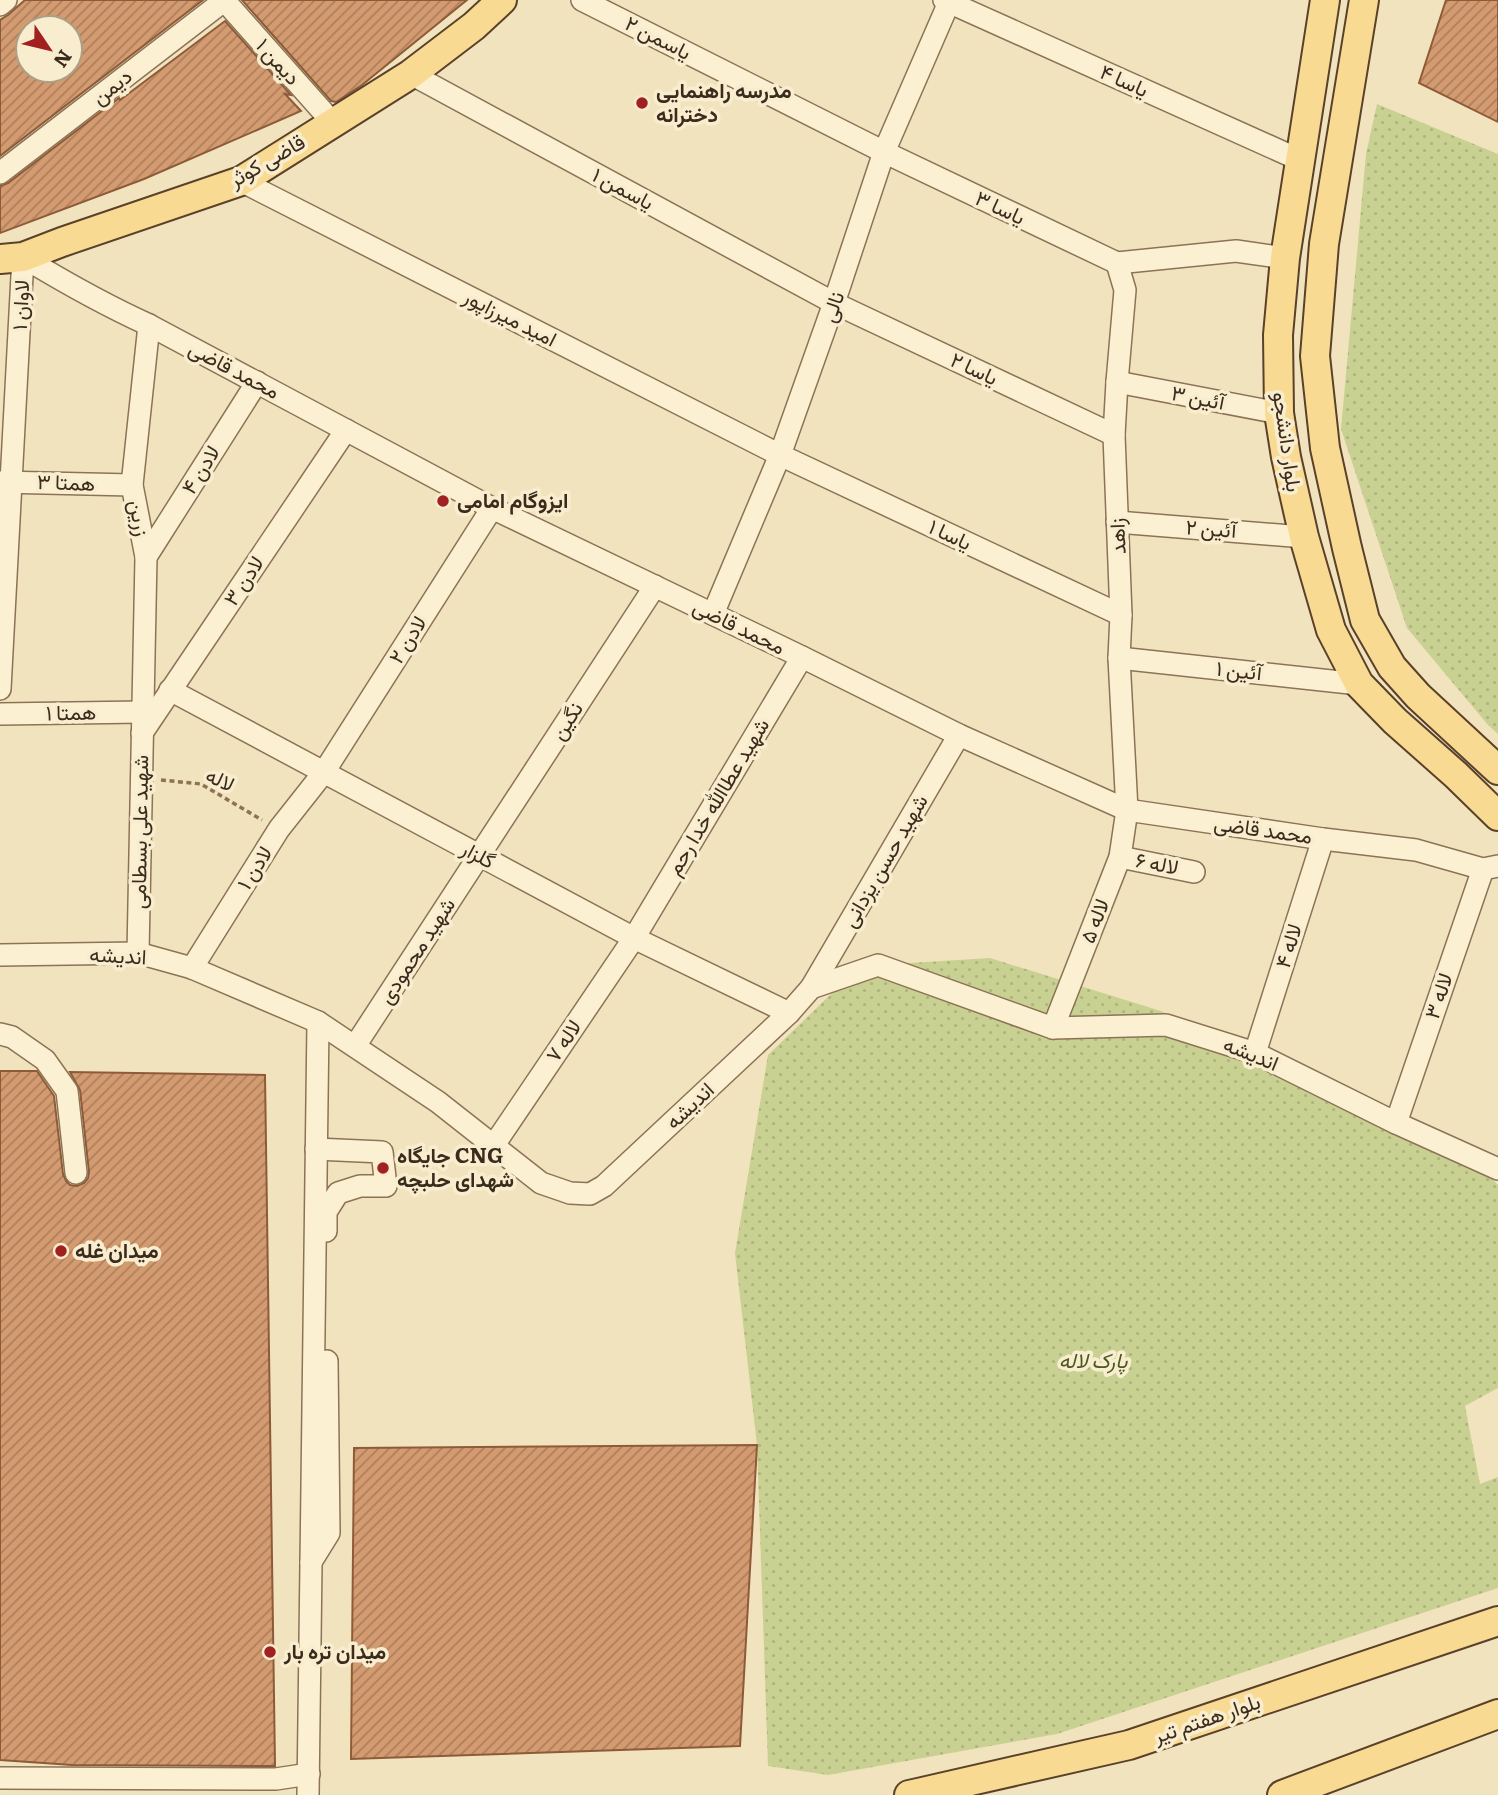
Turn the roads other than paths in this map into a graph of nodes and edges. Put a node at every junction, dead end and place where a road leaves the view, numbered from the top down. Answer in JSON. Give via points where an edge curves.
{"nodes":[{"id":1,"x":6,"y":0,"type":"edge"},
{"id":2,"x":224,"y":0,"type":"edge"},
{"id":3,"x":502,"y":0,"type":"edge"},
{"id":4,"x":582,"y":0,"type":"edge"},
{"id":5,"x":1325,"y":0,"type":"edge"},
{"id":6,"x":1364,"y":0,"type":"edge"},
{"id":7,"x":948,"y":1,"type":"edge"},
{"id":8,"x":0,"y":5,"type":"edge"},
{"id":9,"x":411,"y":74,"type":"junction"},
{"id":10,"x":332,"y":123,"type":"junction"},
{"id":11,"x":884,"y":152,"type":"junction"},
{"id":12,"x":1300,"y":160,"type":"junction"},
{"id":13,"x":0,"y":173,"type":"edge"},
{"id":14,"x":241,"y":181,"type":"junction"},
{"id":15,"x":12,"y":258,"type":"edge"},
{"id":16,"x":1285,"y":258,"type":"junction"},
{"id":17,"x":1117,"y":263,"type":"junction"},
{"id":18,"x":834,"y":303,"type":"junction"},
{"id":19,"x":149,"y":325,"type":"junction"},
{"id":20,"x":257,"y":382,"type":"junction"},
{"id":21,"x":1117,"y":382,"type":"junction"},
{"id":22,"x":1279,"y":414,"type":"junction"},
{"id":23,"x":346,"y":430,"type":"junction"},
{"id":24,"x":1114,"y":435,"type":"junction"},
{"id":25,"x":780,"y":455,"type":"junction"},
{"id":26,"x":6,"y":482,"type":"edge"},
{"id":27,"x":132,"y":485,"type":"junction"},
{"id":28,"x":492,"y":508,"type":"junction"},
{"id":29,"x":1117,"y":522,"type":"junction"},
{"id":30,"x":1304,"y":537,"type":"junction"},
{"id":31,"x":146,"y":557,"type":"junction"},
{"id":32,"x":655,"y":586,"type":"junction"},
{"id":33,"x":713,"y":614,"type":"junction"},
{"id":34,"x":1121,"y":615,"type":"junction"},
{"id":35,"x":802,"y":657,"type":"junction"},
{"id":36,"x":1119,"y":658,"type":"junction"},
{"id":37,"x":1359,"y":684,"type":"junction"},
{"id":38,"x":0,"y":689,"type":"edge"},
{"id":39,"x":170,"y":690,"type":"junction"},
{"id":40,"x":0,"y":714,"type":"edge"},
{"id":41,"x":143,"y":722,"type":"junction"},
{"id":42,"x":959,"y":735,"type":"junction"},
{"id":43,"x":1498,"y":770,"type":"edge"},
{"id":44,"x":324,"y":772,"type":"junction"},
{"id":45,"x":1127,"y":810,"type":"junction"},
{"id":46,"x":1498,"y":816,"type":"edge"},
{"id":47,"x":1323,"y":839,"type":"junction"},
{"id":48,"x":480,"y":856,"type":"junction"},
{"id":49,"x":1120,"y":857,"type":"junction"},
{"id":50,"x":1490,"y":868,"type":"edge"},
{"id":51,"x":1194,"y":872,"type":"dead end"},
{"id":52,"x":634,"y":938,"type":"junction"},
{"id":53,"x":138,"y":953,"type":"junction"},
{"id":54,"x":0,"y":956,"type":"edge"},
{"id":55,"x":192,"y":968,"type":"junction"},
{"id":56,"x":811,"y":988,"type":"junction"},
{"id":57,"x":789,"y":1013,"type":"junction"},
{"id":58,"x":318,"y":1022,"type":"junction"},
{"id":59,"x":1053,"y":1028,"type":"junction"},
{"id":60,"x":0,"y":1034,"type":"edge"},
{"id":61,"x":355,"y":1046,"type":"junction"},
{"id":62,"x":1255,"y":1053,"type":"junction"},
{"id":63,"x":1396,"y":1123,"type":"junction"},
{"id":64,"x":494,"y":1145,"type":"junction"},
{"id":65,"x":316,"y":1149,"type":"junction"},
{"id":66,"x":1498,"y":1169,"type":"edge"},
{"id":67,"x":76,"y":1173,"type":"dead end"},
{"id":68,"x":310,"y":1564,"type":"junction"},
{"id":69,"x":1498,"y":1621,"type":"edge"},
{"id":70,"x":1498,"y":1714,"type":"edge"},
{"id":71,"x":0,"y":1779,"type":"edge"},
{"id":72,"x":308,"y":1784,"type":"edge"},
{"id":73,"x":909,"y":1795,"type":"edge"},
{"id":74,"x":1282,"y":1795,"type":"edge"}],
"edges":[{"from":1,"to":8,"type":"street"},
{"from":2,"to":10,"type":"street","name":"دیمن ۱"},
{"from":2,"to":13,"type":"street","name":"دیمن"},
{"from":3,"to":9,"type":"main road","name":"قاضی کوثر"},
{"from":4,"to":11,"type":"street","name":"یاسمن ۲"},
{"from":5,"to":12,"type":"main road","name":"بلوار دانشجو"},
{"from":6,"to":43,"type":"main road","name":"بلوار دانشجو","via":[[1324,244],[1315,356],[1325,448],[1366,620],[1392,667]]},
{"from":7,"to":11,"type":"street","name":"نالی"},
{"from":7,"to":12,"type":"street","name":"یاسا ۴"},
{"from":9,"to":10,"type":"main road","name":"قاضی کوثر"},
{"from":9,"to":18,"type":"street","name":"یاسمن ۱"},
{"from":10,"to":14,"type":"main road","name":"قاضی کوثر"},
{"from":11,"to":17,"type":"street","name":"یاسا ۳"},
{"from":11,"to":18,"type":"street","name":"نالی"},
{"from":12,"to":16,"type":"main road","name":"بلوار دانشجو"},
{"from":14,"to":15,"type":"main road","name":"قاضی کوثر"},
{"from":14,"to":25,"type":"street","name":"امید میرزاپور"},
{"from":15,"to":19,"type":"street","name":"محمد قاضی"},
{"from":15,"to":26,"type":"street","name":"لاوان ۱"},
{"from":16,"to":17,"type":"street","via":[[1236,251]]},
{"from":16,"to":22,"type":"main road","name":"بلوار دانشجو","via":[[1278,335]]},
{"from":17,"to":21,"type":"street","name":"زاهد","via":[[1125,290]]},
{"from":18,"to":24,"type":"street","name":"یاسا ۲"},
{"from":18,"to":25,"type":"street","name":"نالی"},
{"from":19,"to":20,"type":"street","name":"محمد قاضی"},
{"from":19,"to":27,"type":"street","name":"زرین"},
{"from":20,"to":23,"type":"street","name":"محمد قاضی"},
{"from":20,"to":31,"type":"street","name":"لادن ۴"},
{"from":21,"to":22,"type":"street","name":"آئین ۳"},
{"from":21,"to":24,"type":"street","name":"زاهد"},
{"from":22,"to":30,"type":"main road","name":"بلوار دانشجو"},
{"from":23,"to":28,"type":"street","name":"محمد قاضی"},
{"from":23,"to":39,"type":"street","name":"لادن ۳"},
{"from":24,"to":29,"type":"street","name":"زاهد"},
{"from":25,"to":33,"type":"street","name":"نالی"},
{"from":25,"to":34,"type":"street","name":"یاسا ۱"},
{"from":26,"to":27,"type":"street","name":"همتا ۳"},
{"from":26,"to":38,"type":"street","name":"لاوان ۱"},
{"from":27,"to":31,"type":"street","name":"زرین"},
{"from":28,"to":32,"type":"street","name":"محمد قاضی"},
{"from":28,"to":44,"type":"street","name":"لادن ۲"},
{"from":29,"to":30,"type":"street","name":"آئین ۲"},
{"from":29,"to":34,"type":"street","name":"زاهد"},
{"from":30,"to":37,"type":"main road","name":"بلوار دانشجو","via":[[1331,630]]},
{"from":31,"to":41,"type":"street","name":"زرین"},
{"from":32,"to":33,"type":"street","name":"محمد قاضی"},
{"from":32,"to":48,"type":"street","name":"نگین"},
{"from":33,"to":35,"type":"street","name":"محمد قاضی"},
{"from":34,"to":36,"type":"street","name":"زاهد"},
{"from":35,"to":42,"type":"street","name":"محمد قاضی"},
{"from":35,"to":52,"type":"street","name":"شهید عطاالله خدا رحم"},
{"from":36,"to":37,"type":"street","name":"آئین ۱"},
{"from":36,"to":45,"type":"street","name":"زاهد"},
{"from":37,"to":46,"type":"main road","name":"بلوار دانشجو"},
{"from":39,"to":41,"type":"street","name":"لادن ۳"},
{"from":39,"to":44,"type":"street","name":"گلزار"},
{"from":40,"to":41,"type":"street","name":"همتا ۱"},
{"from":41,"to":53,"type":"street","name":"شهید علی بسطامی"},
{"from":42,"to":45,"type":"street","name":"محمد قاضی"},
{"from":42,"to":56,"type":"street","name":"شهید حسن یزدانی"},
{"from":44,"to":48,"type":"street","name":"گلزار"},
{"from":44,"to":55,"type":"street","name":"لادن ۱","via":[[279,829]]},
{"from":45,"to":47,"type":"street","name":"محمد قاضی"},
{"from":45,"to":49,"type":"street","name":"لاله ۵"},
{"from":47,"to":50,"type":"street","name":"محمد قاضی","via":[[1416,850]]},
{"from":47,"to":62,"type":"street","name":"لاله ۴"},
{"from":48,"to":52,"type":"street","name":"گلزار"},
{"from":48,"to":61,"type":"street","name":"شهید محمودی"},
{"from":49,"to":51,"type":"street","name":"لاله ۶"},
{"from":49,"to":59,"type":"street","name":"لاله ۵"},
{"from":50,"to":63,"type":"street","name":"لاله ۳"},
{"from":52,"to":57,"type":"street","name":"گلزار"},
{"from":52,"to":64,"type":"street","name":"لاله ۷"},
{"from":53,"to":54,"type":"street","name":"اندیشه"},
{"from":53,"to":55,"type":"street","name":"اندیشه"},
{"from":55,"to":58,"type":"street","name":"اندیشه"},
{"from":56,"to":57,"type":"street","name":"اندیشه"},
{"from":56,"to":59,"type":"street","name":"اندیشه","via":[[877,964]]},
{"from":57,"to":64,"type":"street","name":"اندیشه","via":[[604,1186],[590,1194],[569,1193],[541,1183]]},
{"from":58,"to":61,"type":"street","name":"اندیشه"},
{"from":58,"to":65,"type":"street"},
{"from":59,"to":62,"type":"street","name":"اندیشه","via":[[1166,1025]]},
{"from":60,"to":67,"type":"street","via":[[45,1060],[67,1091]]},
{"from":61,"to":64,"type":"street","name":"اندیشه"},
{"from":62,"to":63,"type":"street","name":"اندیشه"},
{"from":63,"to":66,"type":"street","name":"اندیشه"},
{"from":65,"to":68,"type":"street"},
{"from":65,"to":68,"type":"street","via":[[382,1152],[386,1186],[360,1186],[338,1193],[326,1212],[329,1533]]},
{"from":68,"to":72,"type":"street"},
{"from":69,"to":73,"type":"main road","name":"بلوار هفتم تیر","via":[[1129,1745]]},
{"from":70,"to":74,"type":"main road"},
{"from":71,"to":72,"type":"street","via":[[276,1779]]}]}
